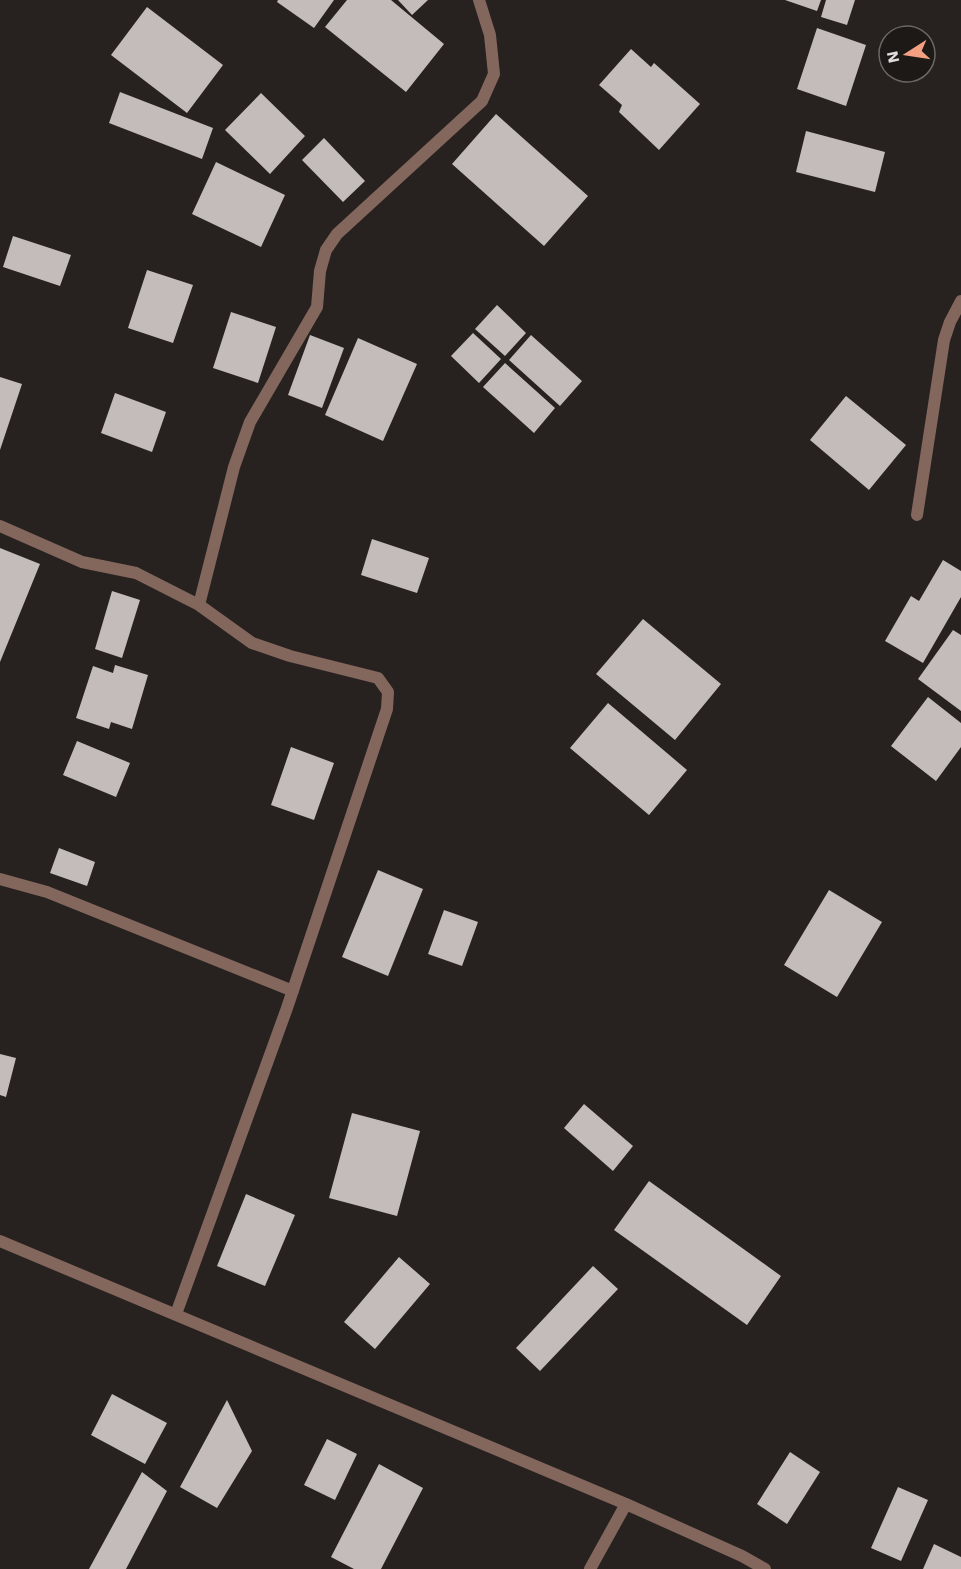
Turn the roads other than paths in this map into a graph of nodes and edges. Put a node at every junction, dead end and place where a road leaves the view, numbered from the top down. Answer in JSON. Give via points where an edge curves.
{"nodes":[{"id":1,"x":479,"y":0,"type":"edge"},
{"id":2,"x":961,"y":301,"type":"edge"},
{"id":3,"x":917,"y":515,"type":"dead end"},
{"id":4,"x":0,"y":526,"type":"edge"},
{"id":5,"x":199,"y":605,"type":"junction"},
{"id":6,"x":0,"y":879,"type":"edge"},
{"id":7,"x":293,"y":991,"type":"junction"},
{"id":8,"x":0,"y":1241,"type":"edge"},
{"id":9,"x":176,"y":1314,"type":"junction"},
{"id":10,"x":626,"y":1504,"type":"junction"},
{"id":11,"x":590,"y":1569,"type":"edge"},
{"id":12,"x":765,"y":1569,"type":"edge"}],
"edges":[{"from":1,"to":5,"type":"street","via":[[490,36],[494,74],[482,101],[337,234],[326,250],[317,307],[250,422],[234,467]]},
{"from":2,"to":3,"type":"street","via":[[945,340]]},
{"from":4,"to":5,"type":"street","via":[[82,562],[136,573]]},
{"from":5,"to":7,"type":"street","via":[[252,643],[378,678],[388,692],[387,709]]},
{"from":6,"to":7,"type":"street","via":[[47,892]]},
{"from":7,"to":9,"type":"street"},
{"from":8,"to":9,"type":"street"},
{"from":9,"to":10,"type":"street"},
{"from":10,"to":11,"type":"street"},
{"from":10,"to":12,"type":"street"}]}
